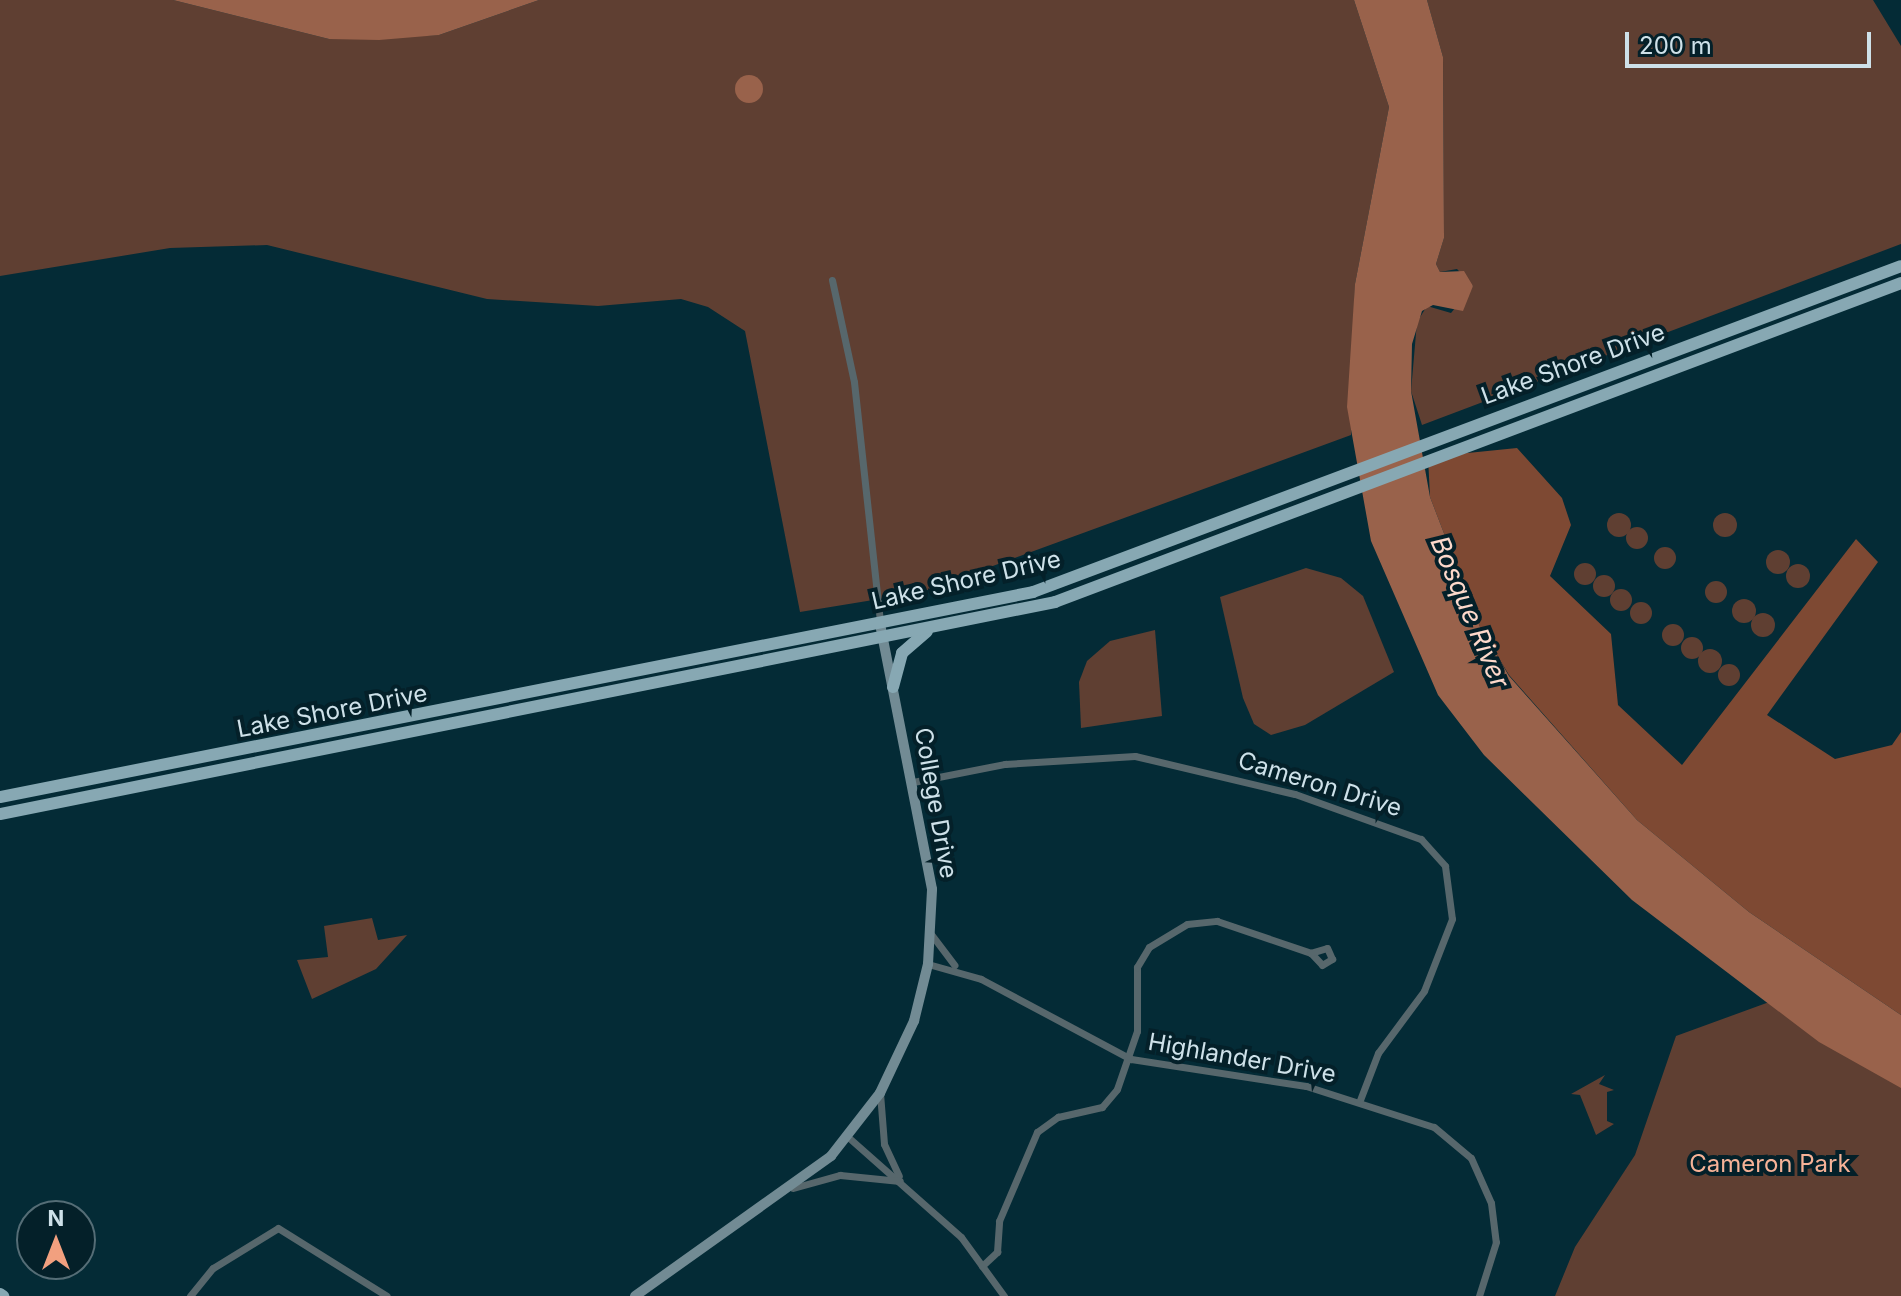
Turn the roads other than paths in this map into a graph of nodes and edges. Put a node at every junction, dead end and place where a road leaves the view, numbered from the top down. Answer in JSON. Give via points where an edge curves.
{"nodes":[{"id":1,"x":1901,"y":266,"type":"edge"},
{"id":2,"x":832,"y":280,"type":"dead end"},
{"id":3,"x":1901,"y":283,"type":"edge"},
{"id":4,"x":880,"y":623,"type":"junction"},
{"id":5,"x":930,"y":628,"type":"junction"},
{"id":6,"x":882,"y":637,"type":"junction"},
{"id":7,"x":893,"y":687,"type":"junction"},
{"id":8,"x":913,"y":782,"type":"junction"},
{"id":9,"x":0,"y":797,"type":"edge"},
{"id":10,"x":0,"y":814,"type":"edge"},
{"id":11,"x":931,"y":934,"type":"junction"},
{"id":12,"x":1311,"y":953,"type":"dead end"},
{"id":13,"x":928,"y":964,"type":"junction"},
{"id":14,"x":963,"y":970,"type":"junction"},
{"id":15,"x":1128,"y":1058,"type":"junction"},
{"id":16,"x":880,"y":1093,"type":"junction"},
{"id":17,"x":1360,"y":1100,"type":"junction"},
{"id":18,"x":848,"y":1137,"type":"junction"},
{"id":19,"x":902,"y":1181,"type":"junction"},
{"id":20,"x":793,"y":1188,"type":"junction"},
{"id":21,"x":982,"y":1266,"type":"junction"},
{"id":22,"x":190,"y":1296,"type":"edge"},
{"id":23,"x":387,"y":1296,"type":"edge"},
{"id":24,"x":635,"y":1296,"type":"edge"},
{"id":25,"x":1004,"y":1296,"type":"edge"},
{"id":26,"x":1479,"y":1296,"type":"edge"}],
"edges":[{"from":1,"to":4,"type":"main road","name":"Lake Shore Drive","via":[[1330,477],[1056,585]]},
{"from":2,"to":4,"type":"street","via":[[854,382]]},
{"from":3,"to":5,"type":"main road","name":"Lake Shore Drive","via":[[1076,595]]},
{"from":4,"to":6,"type":"street","name":"College Drive"},
{"from":4,"to":9,"type":"main road","name":"Lake Shore Drive"},
{"from":5,"to":6,"type":"main road","name":"Lake Shore Drive"},
{"from":5,"to":7,"type":"main road","via":[[902,653]]},
{"from":6,"to":7,"type":"street","name":"College Drive"},
{"from":6,"to":10,"type":"main road","name":"Lake Shore Drive"},
{"from":7,"to":8,"type":"street","name":"College Drive"},
{"from":8,"to":11,"type":"street","name":"College Drive","via":[[929,864]]},
{"from":8,"to":17,"type":"street","name":"Cameron Drive","via":[[1005,764],[1135,756],[1295,794],[1421,839],[1445,866],[1452,919],[1424,991],[1378,1053]]},
{"from":11,"to":13,"type":"street","name":"College Drive"},
{"from":11,"to":14,"type":"street","name":"Highlander Drive","via":[[941,955]]},
{"from":12,"to":15,"type":"street","via":[[1217,921],[1173,929],[1137,967],[1140,1013]]},
{"from":13,"to":14,"type":"street","name":"Highlander Drive"},
{"from":13,"to":16,"type":"street","name":"College Drive","via":[[905,1044]]},
{"from":14,"to":15,"type":"street","name":"Highlander Drive"},
{"from":15,"to":17,"type":"street","name":"Highlander Drive"},
{"from":15,"to":21,"type":"street","via":[[1102,1107],[1058,1117],[1037,1132],[999,1221],[997,1252]]},
{"from":16,"to":18,"type":"street","name":"College Drive"},
{"from":16,"to":19,"type":"street","via":[[884,1144]]},
{"from":17,"to":26,"type":"street","name":"Highlander Drive","via":[[1434,1127],[1471,1158],[1495,1226]]},
{"from":18,"to":19,"type":"street"},
{"from":18,"to":20,"type":"street","name":"College Drive"},
{"from":19,"to":20,"type":"street","via":[[840,1175]]},
{"from":19,"to":21,"type":"street"},
{"from":20,"to":24,"type":"street","name":"College Drive"},
{"from":21,"to":25,"type":"street"},
{"from":22,"to":23,"type":"street","via":[[213,1268],[278,1228]]}]}
